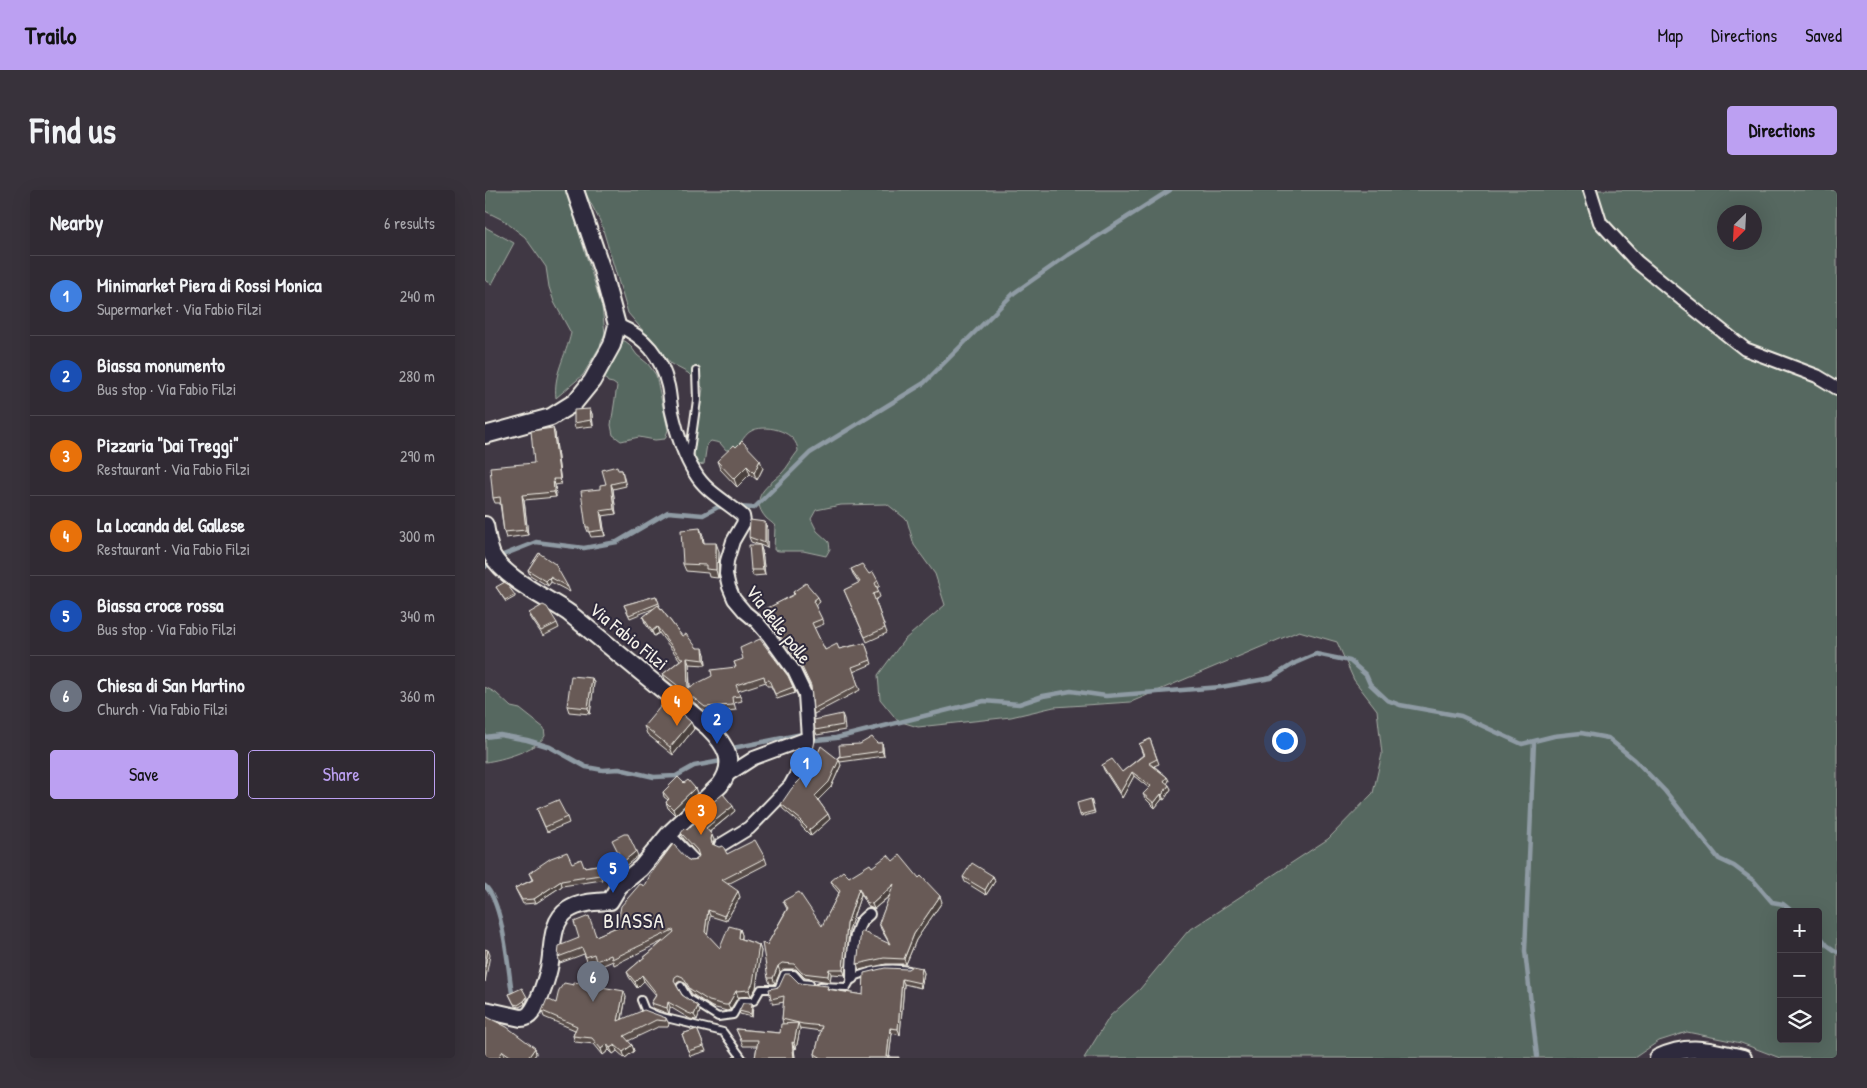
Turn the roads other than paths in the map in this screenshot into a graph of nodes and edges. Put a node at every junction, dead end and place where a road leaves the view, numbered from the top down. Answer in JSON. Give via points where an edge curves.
{"nodes":[{"id":1,"x":575,"y":190,"type":"edge"},
{"id":2,"x":1590,"y":190,"type":"edge"},
{"id":3,"x":617,"y":325,"type":"junction"},
{"id":4,"x":696,"y":371,"type":"dead end"},
{"id":5,"x":1837,"y":388,"type":"edge"},
{"id":6,"x":485,"y":435,"type":"edge"},
{"id":7,"x":689,"y":462,"type":"junction"},
{"id":8,"x":485,"y":525,"type":"edge"},
{"id":9,"x":809,"y":738,"type":"junction"},
{"id":10,"x":727,"y":776,"type":"junction"},
{"id":11,"x":669,"y":834,"type":"junction"},
{"id":12,"x":721,"y":845,"type":"edge"},
{"id":13,"x":694,"y":860,"type":"edge"},
{"id":14,"x":869,"y":914,"type":"dead end"},
{"id":15,"x":909,"y":970,"type":"edge"},
{"id":16,"x":852,"y":978,"type":"junction"},
{"id":17,"x":681,"y":986,"type":"dead end"},
{"id":18,"x":641,"y":1000,"type":"dead end"},
{"id":19,"x":485,"y":1010,"type":"edge"},
{"id":20,"x":742,"y":1058,"type":"edge"},
{"id":21,"x":1658,"y":1058,"type":"edge"},
{"id":22,"x":1743,"y":1058,"type":"edge"}],
"edges":[{"from":1,"to":3,"type":"street"},
{"from":2,"to":5,"type":"street","via":[[1601,222],[1637,262],[1687,303],[1745,349],[1817,376]]},
{"from":3,"to":6,"type":"street","via":[[604,362],[575,402],[551,416]]},
{"from":3,"to":7,"type":"street","via":[[643,341],[663,366],[679,442]]},
{"from":4,"to":7,"type":"lane","via":[[697,400]]},
{"from":7,"to":9,"type":"street","name":"Via delle polle","via":[[705,487],[744,518],[729,550],[726,574],[729,587],[734,599],[781,650],[801,686],[805,694]]},
{"from":8,"to":10,"type":"street","name":"Via Fabio Filzi","via":[[492,554],[498,564],[577,619],[715,733],[729,759]]},
{"from":9,"to":10,"type":"street","via":[[754,758]]},
{"from":9,"to":12,"type":"street","via":[[797,775],[781,797],[749,828]]},
{"from":10,"to":11,"type":"street"},
{"from":11,"to":13,"type":"street"},
{"from":11,"to":19,"type":"street","via":[[641,868],[619,886],[609,901],[589,902],[563,915],[557,923],[548,973],[531,1014],[521,1018]]},
{"from":14,"to":16,"type":"street","via":[[861,922],[857,937],[852,956]]},
{"from":15,"to":16,"type":"lane","via":[[872,970]]},
{"from":16,"to":17,"type":"lane","via":[[847,987],[833,987],[802,983],[794,974],[784,974],[778,989],[761,989],[754,1001],[741,1001],[733,1015],[718,1017],[689,998]]},
{"from":18,"to":20,"type":"lane","via":[[645,1010],[658,1016],[723,1032]]},
{"from":21,"to":22,"type":"street","via":[[1687,1048]]}]}
